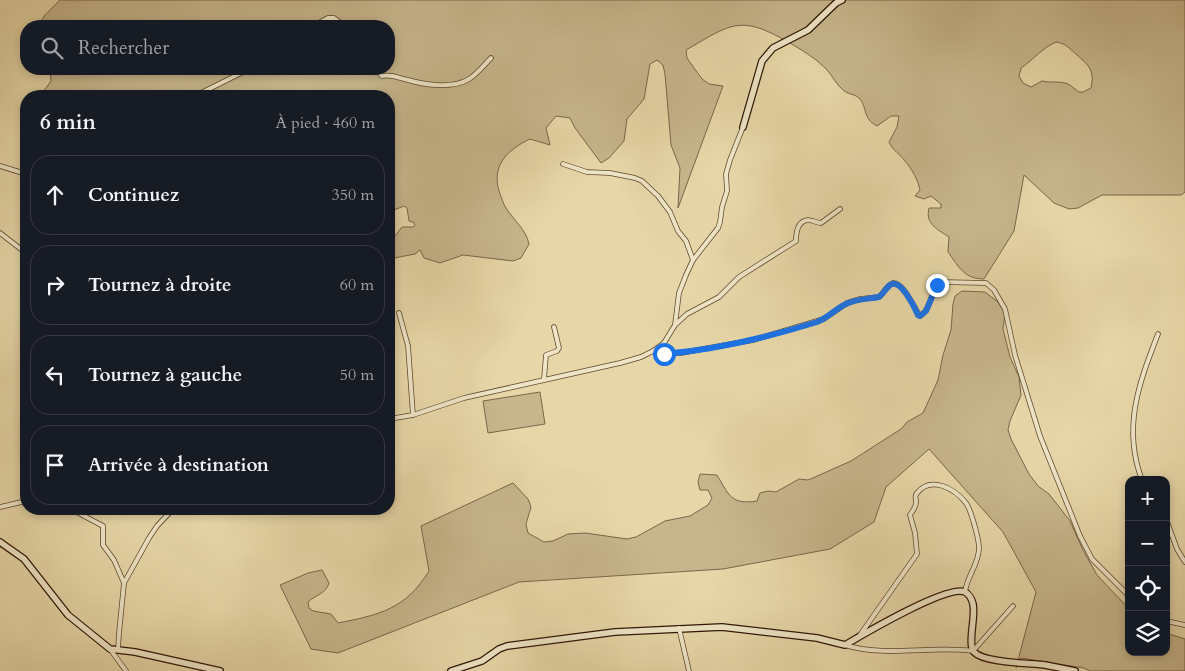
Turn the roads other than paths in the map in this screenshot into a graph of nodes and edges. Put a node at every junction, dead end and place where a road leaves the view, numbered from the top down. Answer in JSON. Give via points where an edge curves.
{"nodes":[{"id":1,"x":842,"y":0,"type":"edge"},
{"id":2,"x":324,"y":20,"type":"edge"},
{"id":3,"x":336,"y":20,"type":"edge"},
{"id":4,"x":492,"y":58,"type":"dead end"},
{"id":5,"x":237,"y":75,"type":"edge"},
{"id":6,"x":381,"y":75,"type":"edge"},
{"id":7,"x":395,"y":75,"type":"edge"},
{"id":8,"x":395,"y":75,"type":"edge"},
{"id":9,"x":207,"y":90,"type":"edge"},
{"id":10,"x":743,"y":127,"type":"joint"},
{"id":11,"x":563,"y":164,"type":"dead end"},
{"id":12,"x":0,"y":166,"type":"edge"},
{"id":13,"x":20,"y":172,"type":"edge"},
{"id":14,"x":840,"y":209,"type":"dead end"},
{"id":15,"x":0,"y":233,"type":"edge"},
{"id":16,"x":20,"y":248,"type":"edge"},
{"id":17,"x":693,"y":260,"type":"junction"},
{"id":18,"x":399,"y":312,"type":"dead end"},
{"id":19,"x":675,"y":325,"type":"junction"},
{"id":20,"x":554,"y":327,"type":"dead end"},
{"id":21,"x":1158,"y":334,"type":"dead end"},
{"id":22,"x":653,"y":351,"type":"junction"},
{"id":23,"x":544,"y":379,"type":"junction"},
{"id":24,"x":413,"y":415,"type":"junction"},
{"id":25,"x":395,"y":418,"type":"edge"},
{"id":26,"x":1141,"y":476,"type":"edge"},
{"id":27,"x":20,"y":502,"type":"edge"},
{"id":28,"x":0,"y":507,"type":"edge"},
{"id":29,"x":82,"y":515,"type":"edge"},
{"id":30,"x":167,"y":515,"type":"edge"},
{"id":31,"x":1167,"y":521,"type":"edge"},
{"id":32,"x":0,"y":542,"type":"edge"},
{"id":33,"x":1185,"y":562,"type":"edge"},
{"id":34,"x":124,"y":583,"type":"junction"},
{"id":35,"x":965,"y":592,"type":"junction"},
{"id":36,"x":1125,"y":592,"type":"edge"},
{"id":37,"x":1013,"y":606,"type":"dead end"},
{"id":38,"x":1170,"y":622,"type":"edge"},
{"id":39,"x":1185,"y":625,"type":"edge"},
{"id":40,"x":680,"y":628,"type":"junction"},
{"id":41,"x":860,"y":636,"type":"junction"},
{"id":42,"x":845,"y":645,"type":"junction"},
{"id":43,"x":110,"y":649,"type":"junction"},
{"id":44,"x":118,"y":649,"type":"junction"},
{"id":45,"x":973,"y":651,"type":"junction"},
{"id":46,"x":126,"y":671,"type":"edge"},
{"id":47,"x":220,"y":671,"type":"edge"},
{"id":48,"x":451,"y":671,"type":"edge"},
{"id":49,"x":689,"y":671,"type":"edge"},
{"id":50,"x":1075,"y":671,"type":"edge"}],
"edges":[{"from":1,"to":10,"type":"street","via":[[808,30],[773,48],[762,62]]},
{"from":2,"to":3,"type":"street"},
{"from":4,"to":7,"type":"street","via":[[472,77],[459,83],[430,84]]},
{"from":5,"to":9,"type":"street"},
{"from":6,"to":8,"type":"street"},
{"from":10,"to":17,"type":"street","via":[[726,174],[727,191],[718,228]]},
{"from":11,"to":17,"type":"street","via":[[587,172],[610,173],[642,181],[670,212]]},
{"from":12,"to":13,"type":"street"},
{"from":14,"to":19,"type":"street","via":[[821,223],[802,222],[792,245],[739,277],[719,297],[687,314]]},
{"from":15,"to":16,"type":"street"},
{"from":17,"to":19,"type":"street","via":[[679,293]]},
{"from":18,"to":24,"type":"street","via":[[408,346]]},
{"from":19,"to":22,"type":"street","via":[[664,343]]},
{"from":20,"to":23,"type":"street","via":[[558,348],[546,355]]},
{"from":21,"to":26,"type":"street","via":[[1138,394],[1133,422],[1134,456]]},
{"from":22,"to":23,"type":"street","via":[[620,363]]},
{"from":22,"to":36,"type":"street","via":[[682,353],[753,340],[817,322],[847,303],[879,297],[894,283],[905,292],[920,316],[926,311],[937,285],[942,282],[986,283],[1005,309],[1015,355],[1040,436],[1080,536],[1092,559]]},
{"from":23,"to":24,"type":"street","via":[[464,398]]},
{"from":24,"to":25,"type":"street"},
{"from":27,"to":28,"type":"street"},
{"from":29,"to":34,"type":"street","via":[[103,526],[103,545]]},
{"from":30,"to":34,"type":"street","via":[[149,538]]},
{"from":31,"to":33,"type":"street"},
{"from":32,"to":43,"type":"street","via":[[24,559],[68,615]]},
{"from":34,"to":44,"type":"street"},
{"from":35,"to":41,"type":"street","via":[[936,597],[914,606]]},
{"from":35,"to":41,"type":"street","via":[[979,550],[970,510],[956,494],[932,484],[917,493],[910,515],[916,533],[917,554]]},
{"from":35,"to":45,"type":"street","via":[[973,605]]},
{"from":37,"to":45,"type":"street"},
{"from":38,"to":39,"type":"street"},
{"from":40,"to":42,"type":"street","via":[[722,627],[817,638]]},
{"from":40,"to":48,"type":"street","via":[[605,633],[507,646],[482,661]]},
{"from":40,"to":49,"type":"street"},
{"from":41,"to":42,"type":"street"},
{"from":42,"to":45,"type":"street","via":[[867,651],[952,648]]},
{"from":43,"to":44,"type":"street"},
{"from":43,"to":46,"type":"street"},
{"from":44,"to":47,"type":"street"},
{"from":45,"to":50,"type":"street","via":[[987,658]]}]}
